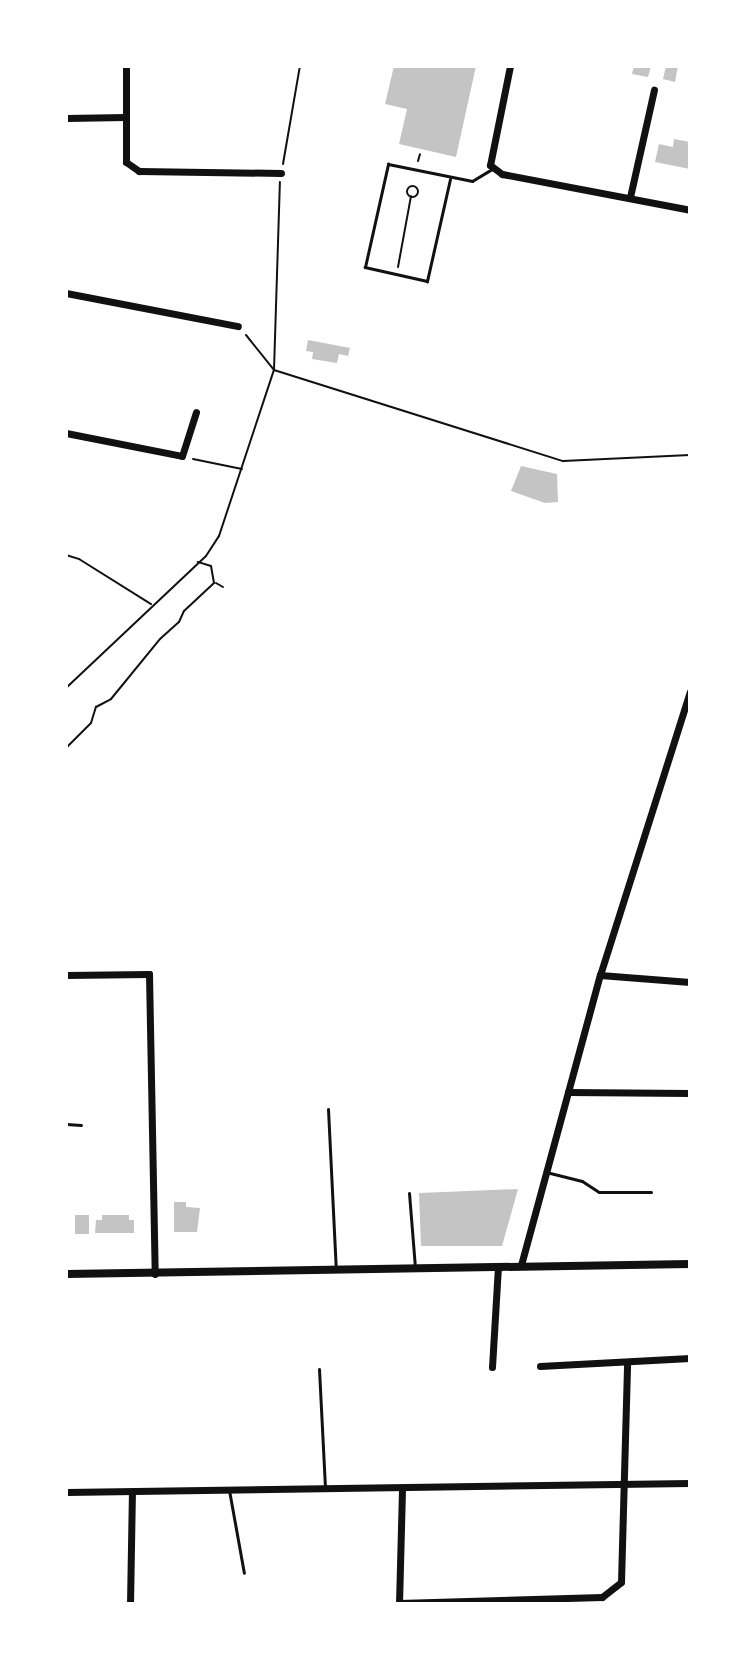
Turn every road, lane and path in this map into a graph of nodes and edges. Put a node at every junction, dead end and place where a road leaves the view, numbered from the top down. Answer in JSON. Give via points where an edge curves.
{"nodes":[{"id":1,"x":126,"y":66,"type":"edge"},
{"id":2,"x":300,"y":66,"type":"edge"},
{"id":3,"x":510,"y":66,"type":"edge"},
{"id":4,"x":654,"y":90,"type":"dead end"},
{"id":5,"x":126,"y":117,"type":"junction"},
{"id":6,"x":66,"y":118,"type":"edge"},
{"id":7,"x":494,"y":168,"type":"junction"},
{"id":8,"x":281,"y":173,"type":"junction"},
{"id":9,"x":450,"y":179,"type":"junction"},
{"id":10,"x":411,"y":196,"type":"dead end"},
{"id":11,"x":630,"y":197,"type":"junction"},
{"id":12,"x":690,"y":210,"type":"edge"},
{"id":13,"x":397,"y":269,"type":"dead end"},
{"id":14,"x":66,"y":293,"type":"edge"},
{"id":15,"x":238,"y":326,"type":"joint"},
{"id":16,"x":274,"y":370,"type":"junction"},
{"id":17,"x":196,"y":412,"type":"dead end"},
{"id":18,"x":66,"y":433,"type":"edge"},
{"id":19,"x":690,"y":455,"type":"edge"},
{"id":20,"x":182,"y":456,"type":"junction"},
{"id":21,"x":243,"y":469,"type":"junction"},
{"id":22,"x":66,"y":555,"type":"edge"},
{"id":23,"x":206,"y":556,"type":"junction"},
{"id":24,"x":198,"y":562,"type":"junction"},
{"id":25,"x":211,"y":566,"type":"junction"},
{"id":26,"x":214,"y":583,"type":"junction"},
{"id":27,"x":223,"y":587,"type":"dead end"},
{"id":28,"x":152,"y":605,"type":"junction"},
{"id":29,"x":66,"y":688,"type":"edge"},
{"id":30,"x":690,"y":692,"type":"edge"},
{"id":31,"x":66,"y":748,"type":"edge"},
{"id":32,"x":66,"y":975,"type":"edge"},
{"id":33,"x":600,"y":975,"type":"junction"},
{"id":34,"x":690,"y":982,"type":"edge"},
{"id":35,"x":568,"y":1092,"type":"junction"},
{"id":36,"x":690,"y":1093,"type":"edge"},
{"id":37,"x":328,"y":1109,"type":"dead end"},
{"id":38,"x":66,"y":1124,"type":"edge"},
{"id":39,"x":81,"y":1125,"type":"dead end"},
{"id":40,"x":546,"y":1172,"type":"junction"},
{"id":41,"x":651,"y":1192,"type":"dead end"},
{"id":42,"x":409,"y":1193,"type":"dead end"},
{"id":43,"x":690,"y":1264,"type":"edge"},
{"id":44,"x":521,"y":1265,"type":"junction"},
{"id":45,"x":498,"y":1266,"type":"junction"},
{"id":46,"x":415,"y":1268,"type":"junction"},
{"id":47,"x":336,"y":1270,"type":"junction"},
{"id":48,"x":66,"y":1274,"type":"edge"},
{"id":49,"x":155,"y":1274,"type":"junction"},
{"id":50,"x":690,"y":1358,"type":"edge"},
{"id":51,"x":627,"y":1362,"type":"junction"},
{"id":52,"x":540,"y":1366,"type":"dead end"},
{"id":53,"x":492,"y":1367,"type":"dead end"},
{"id":54,"x":319,"y":1369,"type":"dead end"},
{"id":55,"x":690,"y":1483,"type":"edge"},
{"id":56,"x":623,"y":1485,"type":"junction"},
{"id":57,"x":402,"y":1488,"type":"junction"},
{"id":58,"x":326,"y":1489,"type":"junction"},
{"id":59,"x":229,"y":1490,"type":"junction"},
{"id":60,"x":66,"y":1492,"type":"edge"},
{"id":61,"x":132,"y":1492,"type":"junction"},
{"id":62,"x":244,"y":1573,"type":"dead end"},
{"id":63,"x":399,"y":1603,"type":"edge"},
{"id":64,"x":130,"y":1604,"type":"edge"}],
"edges":[{"from":1,"to":5,"type":"street"},
{"from":2,"to":8,"type":"path"},
{"from":3,"to":7,"type":"street","via":[[491,152]]},
{"from":4,"to":11,"type":"street"},
{"from":5,"to":6,"type":"street"},
{"from":5,"to":8,"type":"street","via":[[126,162],[139,171]]},
{"from":7,"to":9,"type":"lane","via":[[472,181]]},
{"from":7,"to":11,"type":"street","via":[[502,174]]},
{"from":8,"to":16,"type":"path"},
{"from":9,"to":9,"type":"lane","via":[[388,164],[365,267],[427,281]]},
{"from":10,"to":13,"type":"path"},
{"from":11,"to":12,"type":"street"},
{"from":14,"to":15,"type":"street"},
{"from":15,"to":16,"type":"path"},
{"from":16,"to":19,"type":"path","via":[[563,461]]},
{"from":16,"to":21,"type":"path"},
{"from":17,"to":20,"type":"street"},
{"from":18,"to":20,"type":"street"},
{"from":20,"to":21,"type":"path"},
{"from":21,"to":23,"type":"path","via":[[219,536]]},
{"from":22,"to":28,"type":"path"},
{"from":23,"to":24,"type":"path"},
{"from":23,"to":25,"type":"path"},
{"from":24,"to":25,"type":"path"},
{"from":24,"to":28,"type":"path"},
{"from":25,"to":26,"type":"path"},
{"from":26,"to":27,"type":"path"},
{"from":26,"to":31,"type":"path","via":[[111,699],[96,707],[91,723]]},
{"from":28,"to":29,"type":"path"},
{"from":30,"to":33,"type":"street"},
{"from":32,"to":49,"type":"street","via":[[149,974]]},
{"from":33,"to":34,"type":"street"},
{"from":33,"to":35,"type":"street"},
{"from":35,"to":36,"type":"street"},
{"from":35,"to":40,"type":"street"},
{"from":37,"to":47,"type":"lane"},
{"from":38,"to":39,"type":"lane"},
{"from":40,"to":41,"type":"lane","via":[[582,1181],[599,1192]]},
{"from":40,"to":44,"type":"street"},
{"from":42,"to":46,"type":"lane"},
{"from":43,"to":44,"type":"street"},
{"from":44,"to":45,"type":"street"},
{"from":45,"to":46,"type":"street"},
{"from":45,"to":53,"type":"street"},
{"from":46,"to":47,"type":"street"},
{"from":47,"to":49,"type":"street"},
{"from":48,"to":49,"type":"street"},
{"from":50,"to":51,"type":"street"},
{"from":51,"to":52,"type":"street"},
{"from":51,"to":56,"type":"street"},
{"from":54,"to":58,"type":"lane"},
{"from":55,"to":56,"type":"street"},
{"from":56,"to":57,"type":"street"},
{"from":56,"to":63,"type":"street","via":[[621,1582],[602,1597]]},
{"from":57,"to":58,"type":"street"},
{"from":57,"to":63,"type":"street"},
{"from":58,"to":59,"type":"street"},
{"from":59,"to":61,"type":"street"},
{"from":59,"to":62,"type":"lane"},
{"from":60,"to":61,"type":"street"},
{"from":61,"to":64,"type":"street"}]}
